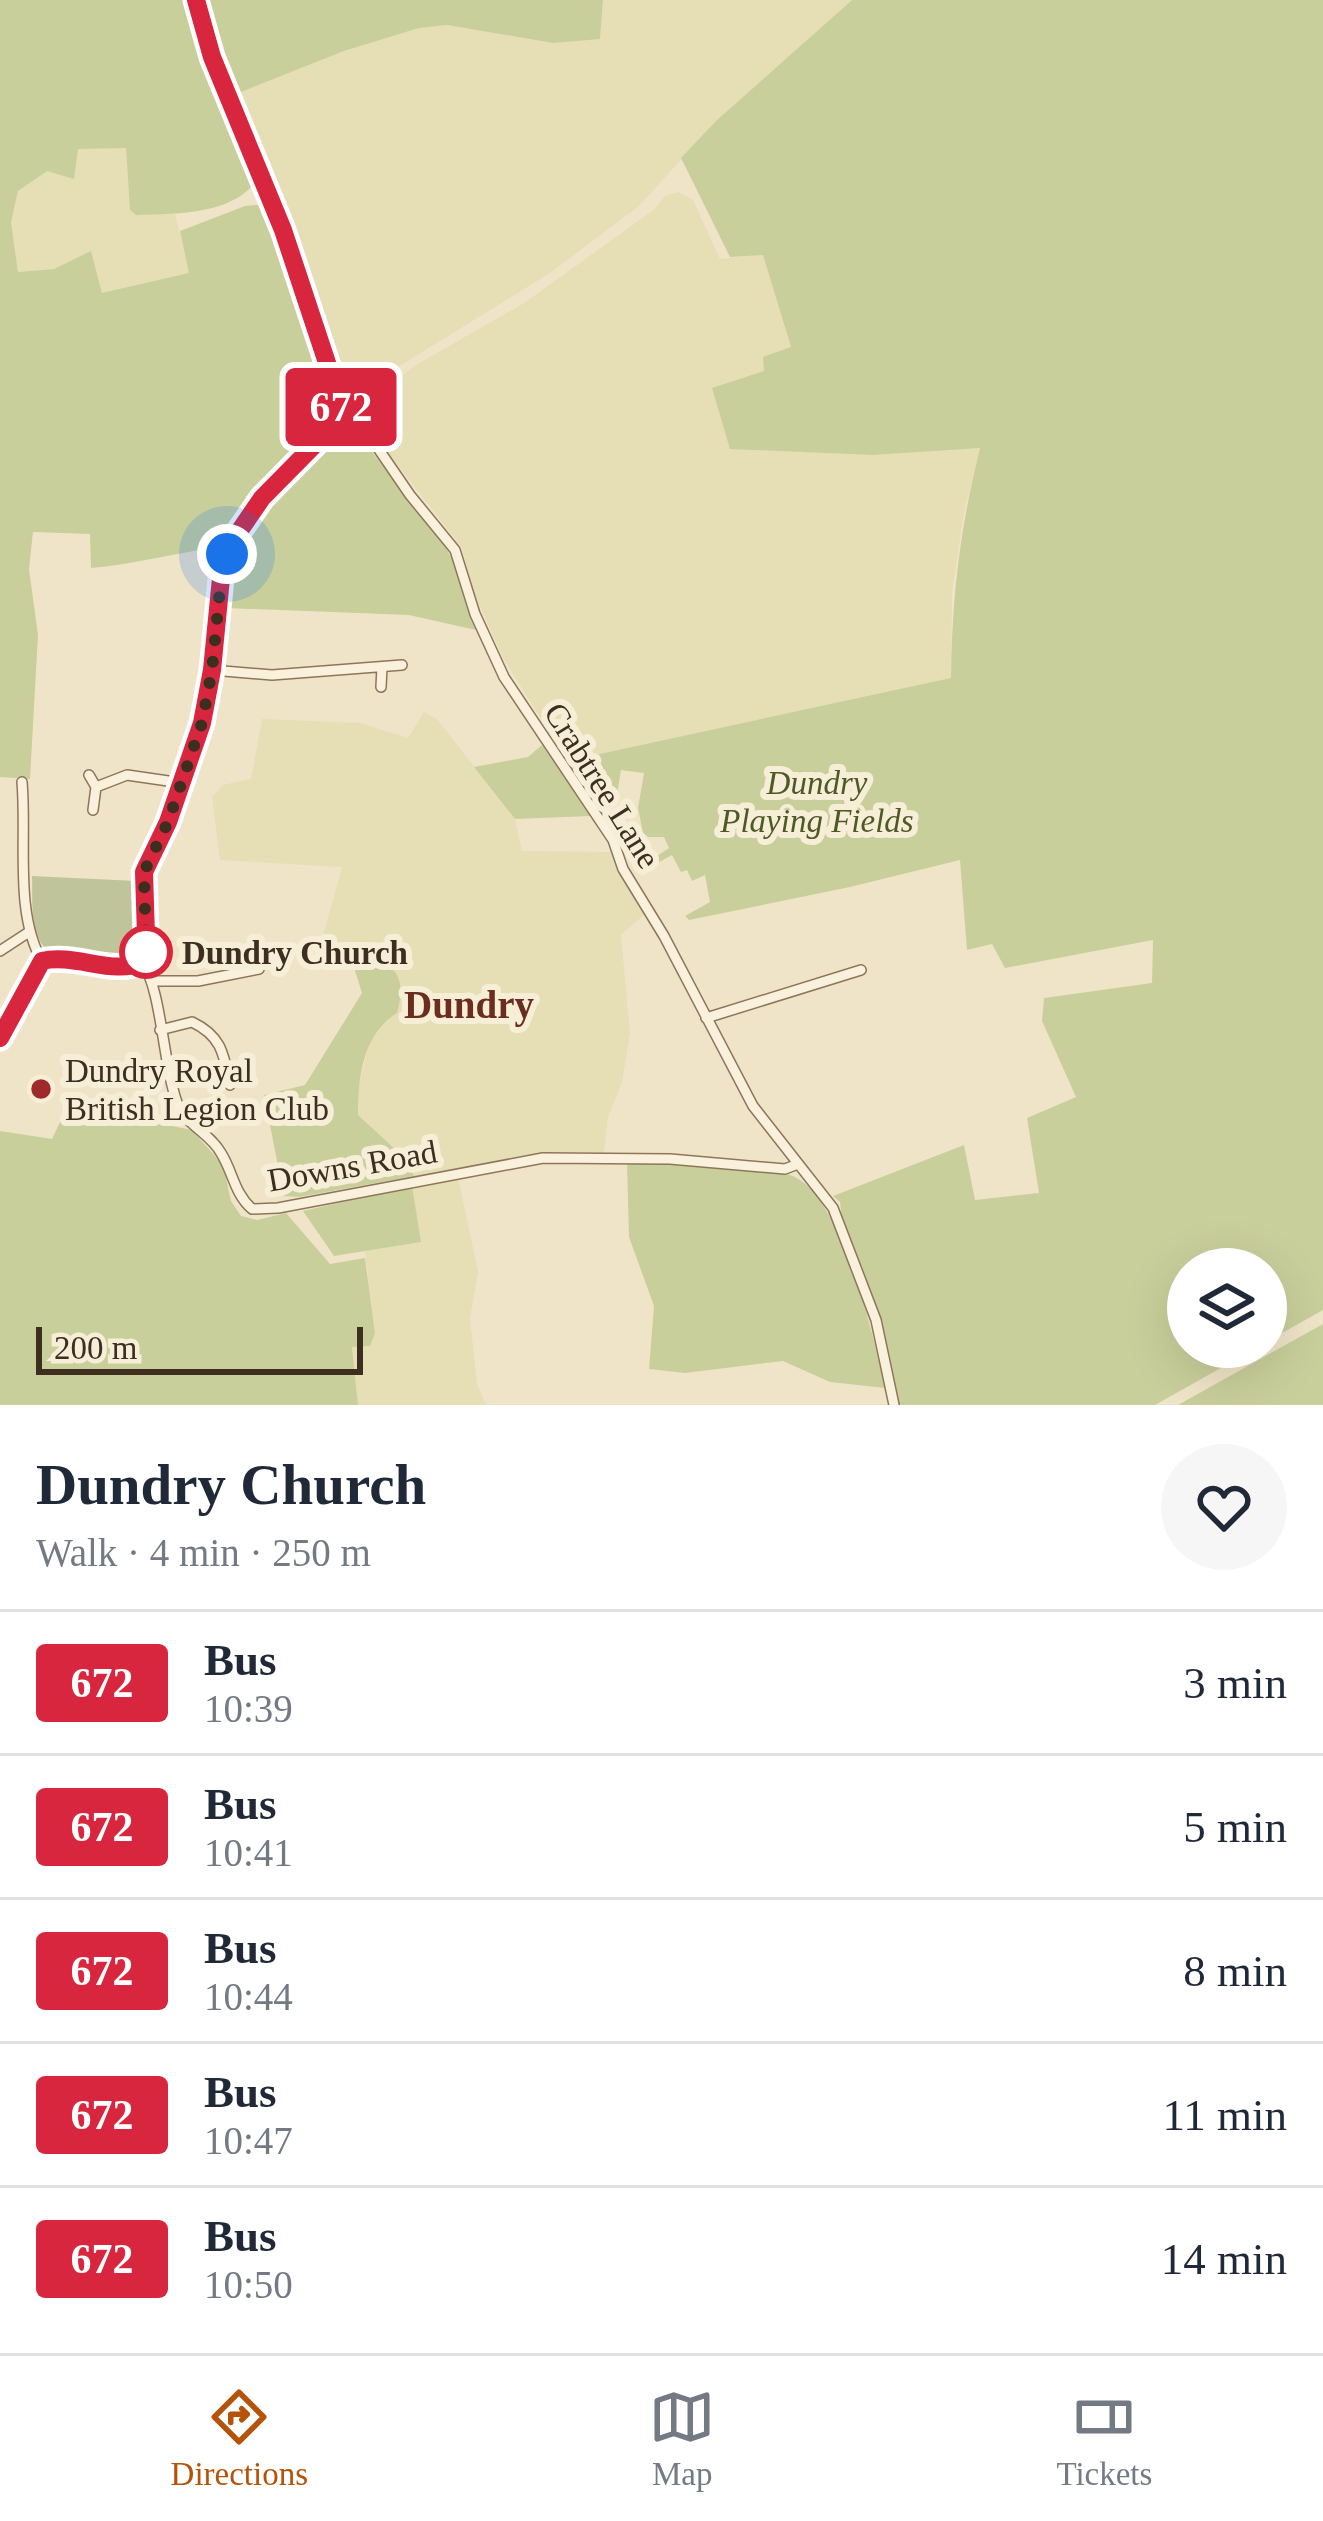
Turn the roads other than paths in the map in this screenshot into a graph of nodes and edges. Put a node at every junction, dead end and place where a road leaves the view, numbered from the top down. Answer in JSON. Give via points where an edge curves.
{"nodes":[{"id":1,"x":196,"y":0,"type":"edge"},
{"id":2,"x":341,"y":410,"type":"junction"},
{"id":3,"x":402,"y":664,"type":"dead end"},
{"id":4,"x":382,"y":667,"type":"junction"},
{"id":5,"x":212,"y":670,"type":"junction"},
{"id":6,"x":381,"y":688,"type":"dead end"},
{"id":7,"x":88,"y":775,"type":"dead end"},
{"id":8,"x":22,"y":782,"type":"dead end"},
{"id":9,"x":182,"y":783,"type":"junction"},
{"id":10,"x":96,"y":787,"type":"junction"},
{"id":11,"x":93,"y":810,"type":"dead end"},
{"id":12,"x":29,"y":932,"type":"junction"},
{"id":13,"x":0,"y":951,"type":"edge"},
{"id":14,"x":42,"y":961,"type":"junction"},
{"id":15,"x":142,"y":962,"type":"junction"},
{"id":16,"x":250,"y":966,"type":"dead end"},
{"id":17,"x":861,"y":970,"type":"dead end"},
{"id":18,"x":152,"y":981,"type":"junction"},
{"id":19,"x":706,"y":1018,"type":"junction"},
{"id":20,"x":160,"y":1030,"type":"junction"},
{"id":21,"x":0,"y":1038,"type":"edge"},
{"id":22,"x":230,"y":1085,"type":"dead end"},
{"id":23,"x":522,"y":1143,"type":"dead end"},
{"id":24,"x":525,"y":1161,"type":"junction"},
{"id":25,"x":798,"y":1164,"type":"junction"},
{"id":26,"x":894,"y":1405,"type":"edge"}],
"edges":[{"from":1,"to":2,"type":"street"},
{"from":2,"to":5,"type":"street","via":[[332,430],[262,498],[227,554]]},
{"from":2,"to":19,"type":"street","name":"Crabtree Lane","via":[[360,422],[455,550],[504,676],[613,840]]},
{"from":3,"to":4,"type":"street"},
{"from":4,"to":5,"type":"street","via":[[272,675]]},
{"from":4,"to":6,"type":"street"},
{"from":5,"to":9,"type":"street"},
{"from":7,"to":10,"type":"street"},
{"from":8,"to":12,"type":"street"},
{"from":9,"to":10,"type":"street","via":[[127,776]]},
{"from":9,"to":15,"type":"street","via":[[144,872]]},
{"from":10,"to":11,"type":"street"},
{"from":12,"to":13,"type":"street"},
{"from":12,"to":14,"type":"street"},
{"from":14,"to":15,"type":"street"},
{"from":14,"to":21,"type":"street"},
{"from":15,"to":18,"type":"street","name":"Downs Road"},
{"from":16,"to":18,"type":"street","via":[[198,981]]},
{"from":17,"to":19,"type":"street"},
{"from":18,"to":20,"type":"street","name":"Downs Road"},
{"from":19,"to":25,"type":"street","name":"Crabtree Lane","via":[[754,1106]]},
{"from":20,"to":22,"type":"street","via":[[192,1022],[216,1036]]},
{"from":20,"to":24,"type":"street","name":"Downs Road","via":[[182,1114],[221,1153],[252,1209]]},
{"from":23,"to":24,"type":"street"},
{"from":24,"to":25,"type":"street","name":"Downs Road"},
{"from":25,"to":26,"type":"street","name":"Crabtree Lane","via":[[833,1208],[875,1320]]}]}
